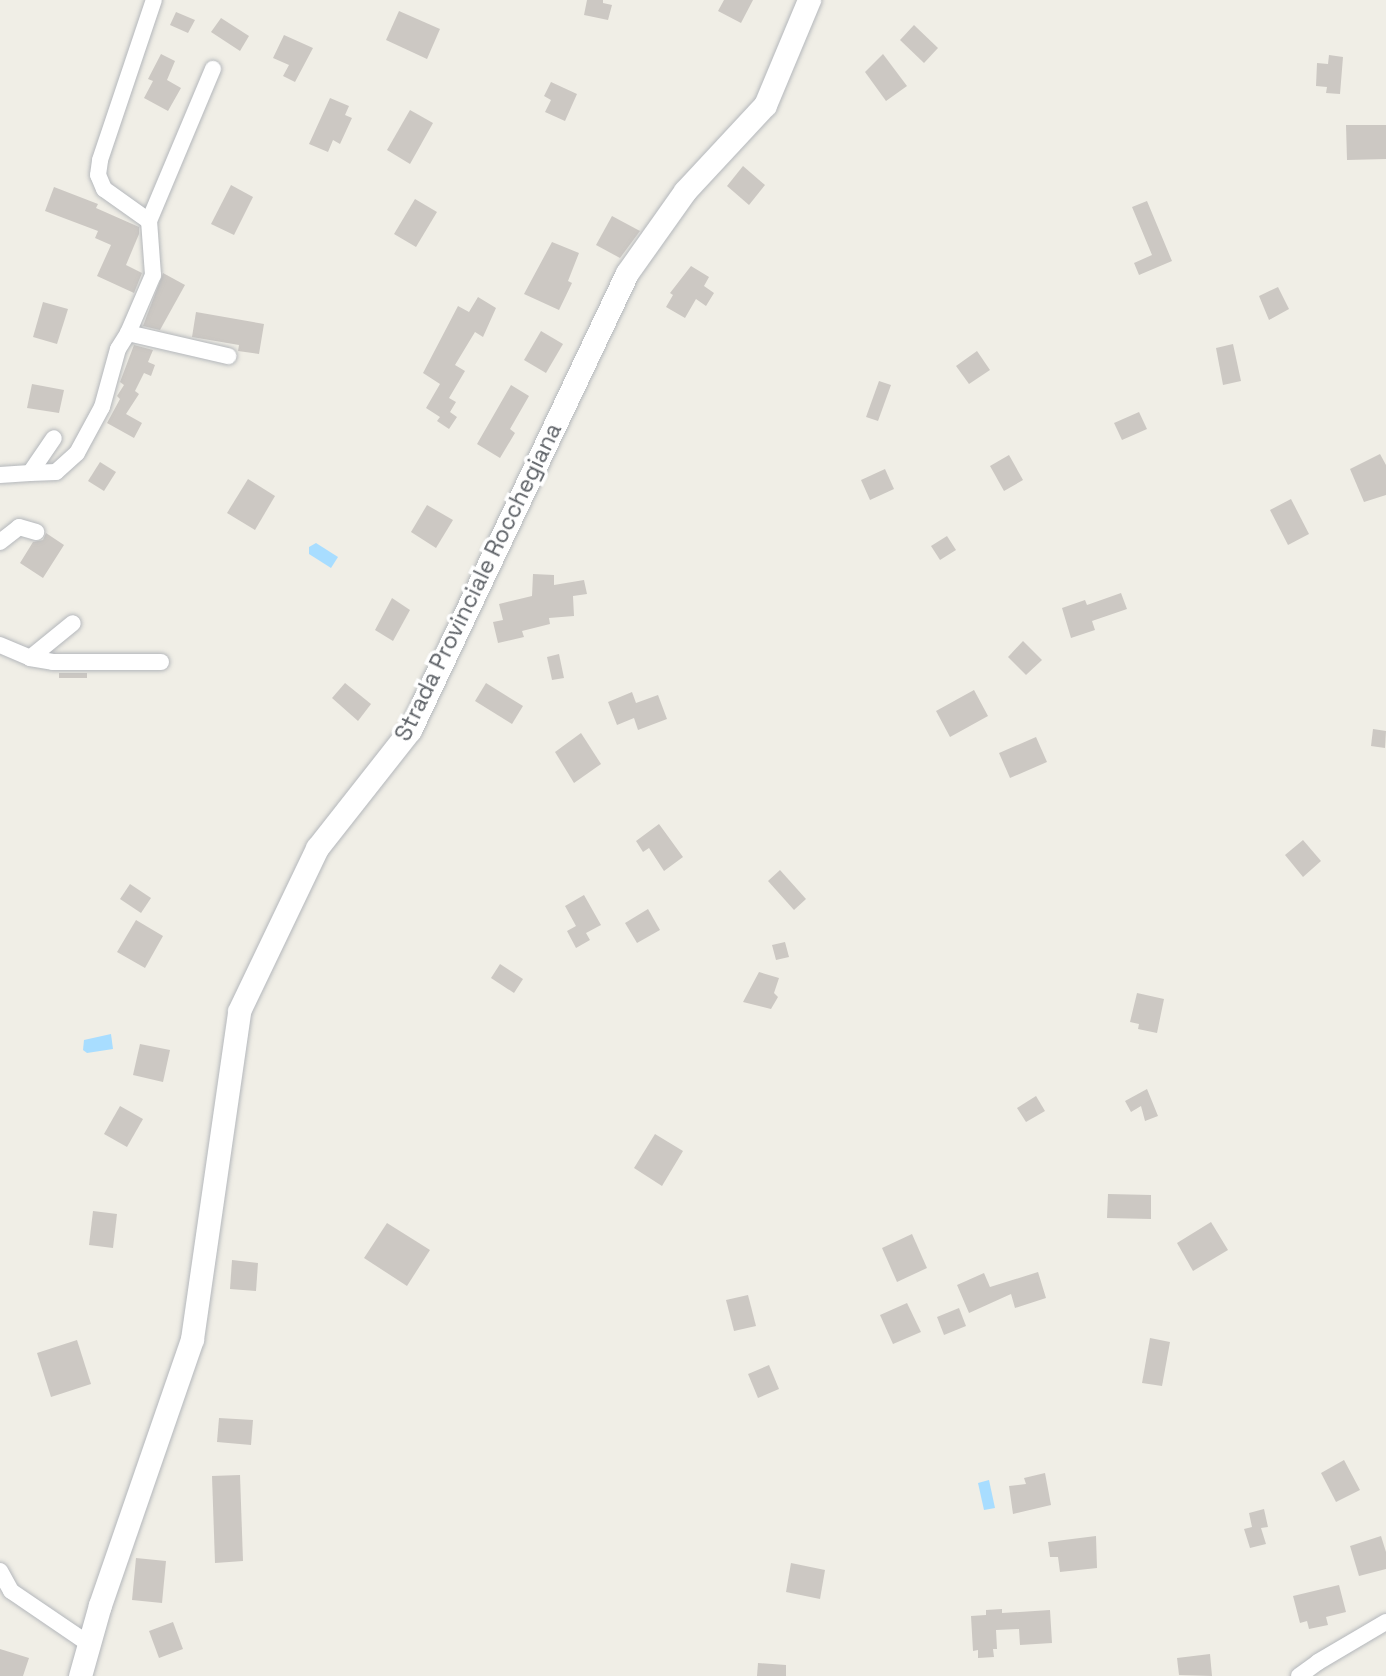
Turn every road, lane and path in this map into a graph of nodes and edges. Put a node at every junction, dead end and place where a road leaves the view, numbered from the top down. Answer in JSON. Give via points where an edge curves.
{"nodes":[{"id":1,"x":154,"y":0,"type":"edge"},
{"id":2,"x":809,"y":0,"type":"edge"},
{"id":3,"x":213,"y":69,"type":"dead end"},
{"id":4,"x":149,"y":221,"type":"junction"},
{"id":5,"x":128,"y":332,"type":"junction"},
{"id":6,"x":228,"y":356,"type":"dead end"},
{"id":7,"x":54,"y":438,"type":"dead end"},
{"id":8,"x":30,"y":473,"type":"junction"},
{"id":9,"x":0,"y":475,"type":"edge"},
{"id":10,"x":36,"y":532,"type":"dead end"},
{"id":11,"x":0,"y":542,"type":"edge"},
{"id":12,"x":73,"y":623,"type":"dead end"},
{"id":13,"x":0,"y":645,"type":"edge"},
{"id":14,"x":30,"y":658,"type":"junction"},
{"id":15,"x":161,"y":662,"type":"dead end"},
{"id":16,"x":0,"y":1572,"type":"edge"},
{"id":17,"x":1386,"y":1622,"type":"edge"},
{"id":18,"x":89,"y":1644,"type":"junction"},
{"id":19,"x":80,"y":1676,"type":"edge"},
{"id":20,"x":1299,"y":1676,"type":"edge"}],
"edges":[{"from":1,"to":4,"type":"street","via":[[98,175],[104,189]]},
{"from":2,"to":18,"type":"main road","name":"Strada Provinciale Rocchegiana","via":[[765,105],[685,191],[627,273],[410,730],[317,848],[239,1011],[192,1339]]},
{"from":3,"to":4,"type":"street"},
{"from":4,"to":5,"type":"street","via":[[153,275]]},
{"from":5,"to":6,"type":"street"},
{"from":5,"to":8,"type":"street","via":[[118,349],[102,407],[77,453],[56,472]]},
{"from":7,"to":8,"type":"street"},
{"from":8,"to":9,"type":"street"},
{"from":10,"to":11,"type":"street","via":[[19,527]]},
{"from":12,"to":14,"type":"street"},
{"from":13,"to":14,"type":"street"},
{"from":14,"to":15,"type":"street"},
{"from":16,"to":18,"type":"street","via":[[11,1591]]},
{"from":17,"to":20,"type":"street"},
{"from":18,"to":19,"type":"main road","name":"Strada Provinciale Rocchegiana"}]}
